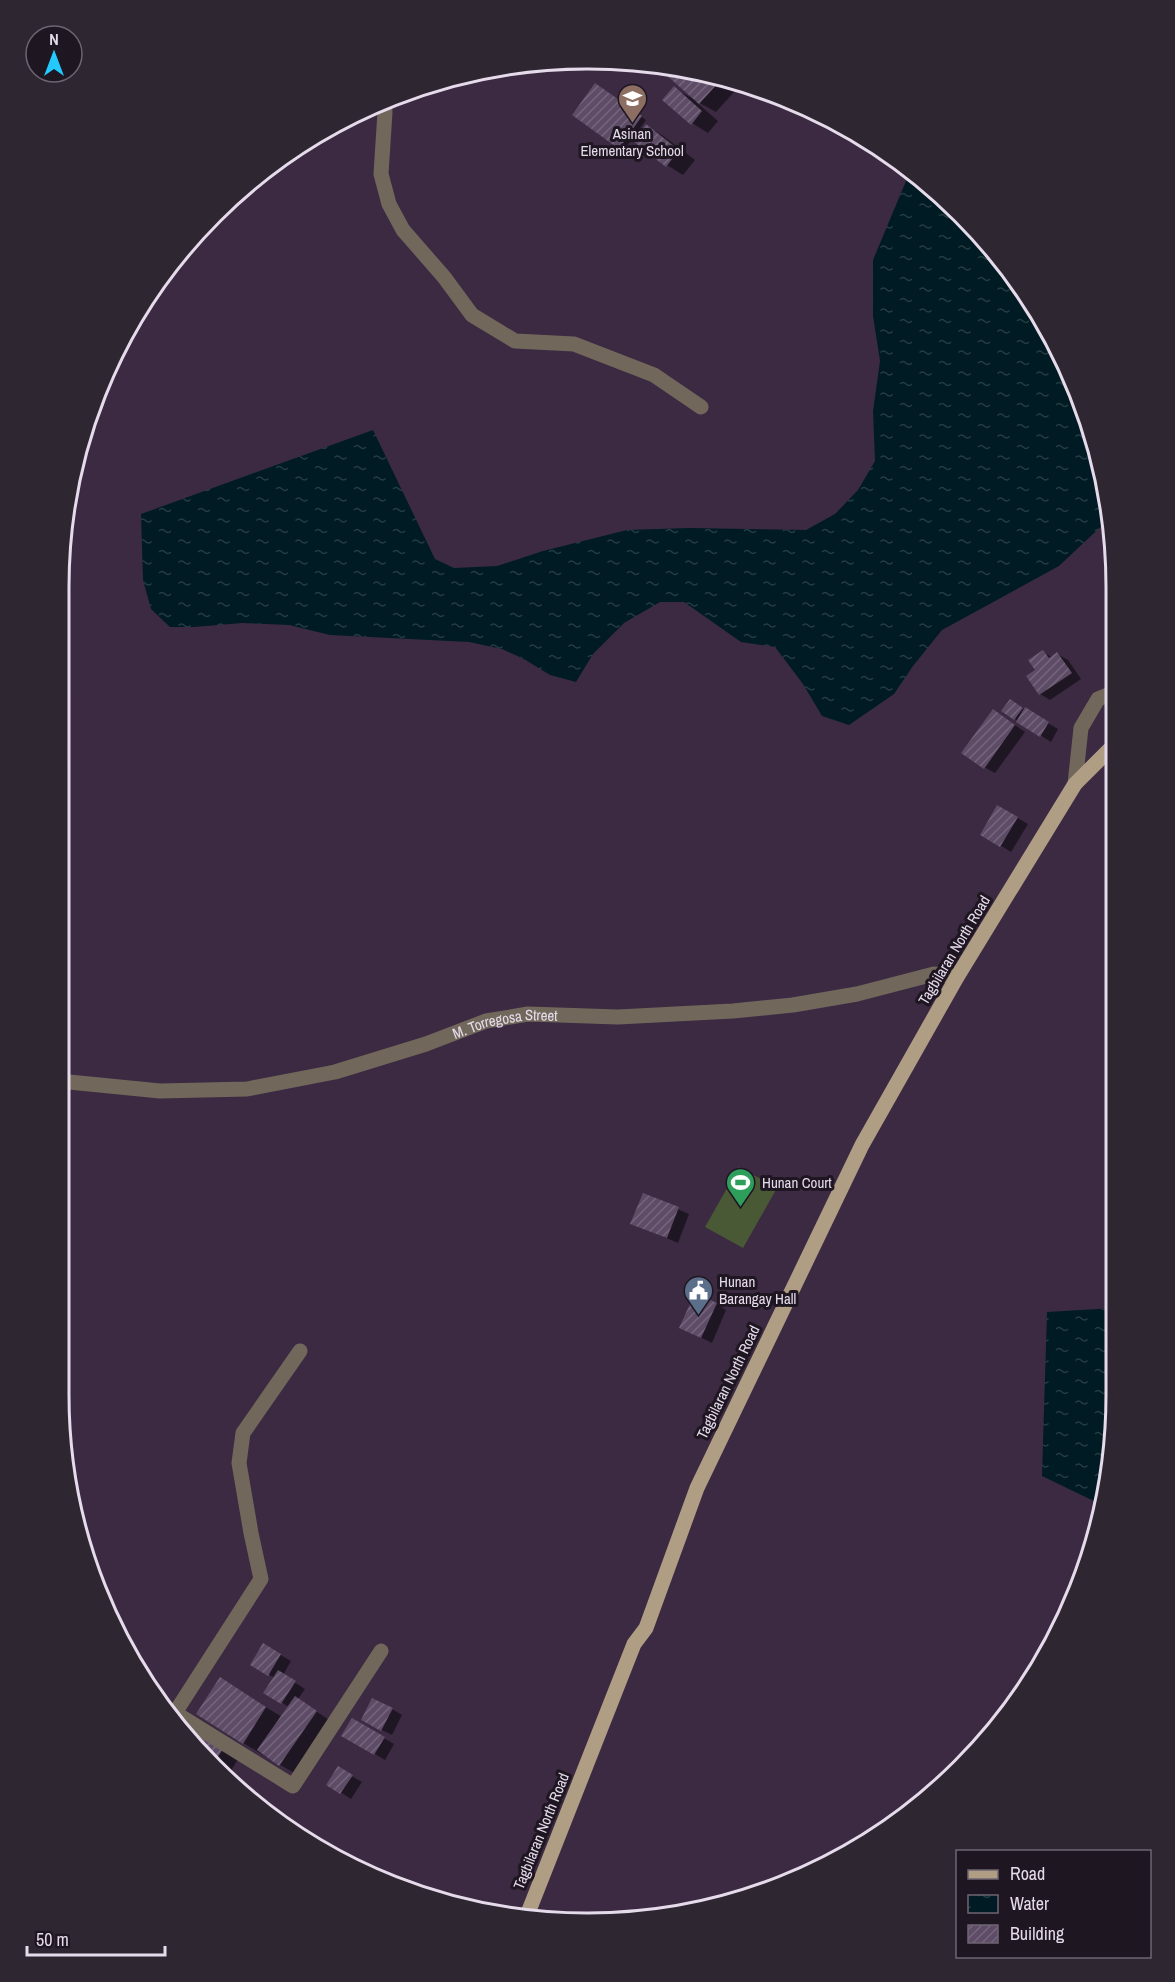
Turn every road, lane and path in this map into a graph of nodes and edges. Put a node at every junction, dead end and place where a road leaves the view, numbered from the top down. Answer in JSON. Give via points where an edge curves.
{"nodes":[{"id":1,"x":385,"y":110,"type":"edge"},
{"id":2,"x":701,"y":407,"type":"dead end"},
{"id":3,"x":1106,"y":696,"type":"edge"},
{"id":4,"x":1106,"y":753,"type":"edge"},
{"id":5,"x":1076,"y":784,"type":"junction"},
{"id":6,"x":957,"y":977,"type":"junction"},
{"id":7,"x":69,"y":1083,"type":"edge"},
{"id":8,"x":300,"y":1351,"type":"dead end"},
{"id":9,"x":381,"y":1651,"type":"dead end"},
{"id":10,"x":176,"y":1711,"type":"edge"},
{"id":11,"x":189,"y":1725,"type":"edge"},
{"id":12,"x":529,"y":1910,"type":"edge"}],
"edges":[{"from":1,"to":2,"type":"street","via":[[381,174],[389,204],[404,230],[472,315],[515,341],[574,344],[654,375]]},
{"from":3,"to":5,"type":"street","via":[[1098,699],[1081,728]]},
{"from":4,"to":5,"type":"main road","name":"Tagbilaran North Road"},
{"from":5,"to":6,"type":"main road","name":"Tagbilaran North Road"},
{"from":6,"to":7,"type":"street","name":"M. Torregosa Street","via":[[934,974],[857,994],[733,1011],[618,1017],[528,1014],[486,1021],[335,1072],[247,1089],[160,1091]]},
{"from":6,"to":12,"type":"main road","name":"Tagbilaran North Road","via":[[862,1145],[697,1488],[646,1628],[634,1644]]},
{"from":8,"to":10,"type":"street","via":[[243,1433],[239,1463],[261,1579]]},
{"from":9,"to":11,"type":"street","via":[[293,1786]]}]}
